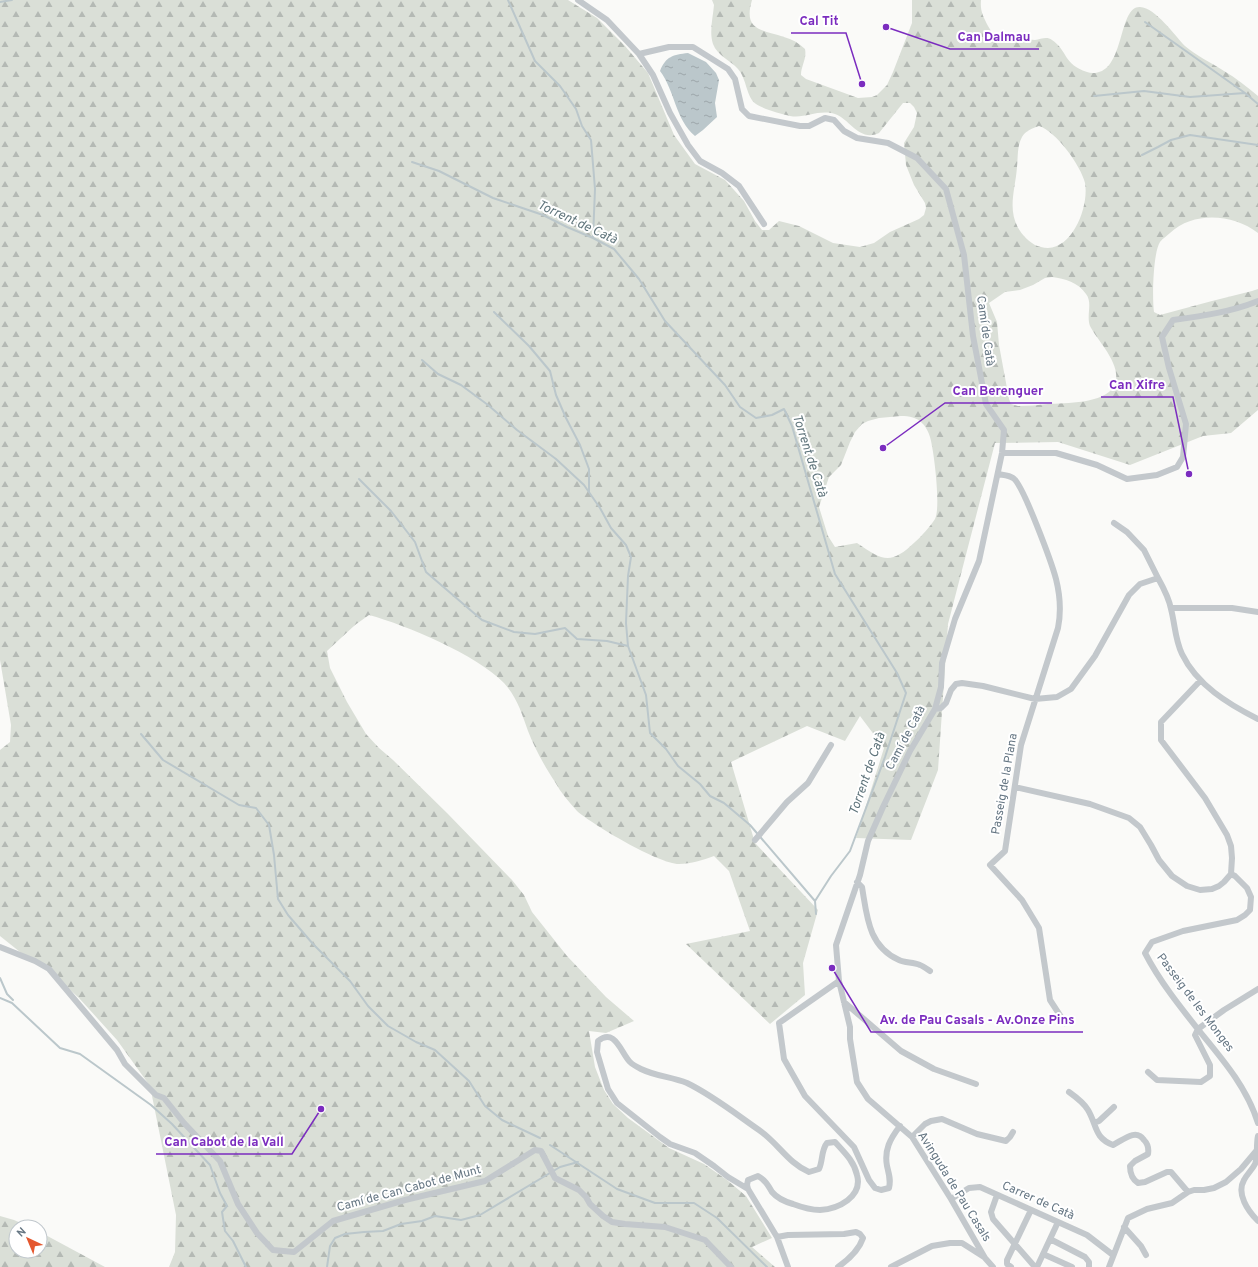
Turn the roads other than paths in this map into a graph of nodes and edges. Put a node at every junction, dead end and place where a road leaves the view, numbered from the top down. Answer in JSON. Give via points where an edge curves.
{"nodes":[{"id":1,"x":578,"y":0,"type":"edge"},
{"id":2,"x":639,"y":54,"type":"junction"},
{"id":3,"x":764,"y":224,"type":"dead end"},
{"id":4,"x":1258,"y":301,"type":"edge"},
{"id":5,"x":1002,"y":453,"type":"junction"},
{"id":6,"x":998,"y":474,"type":"junction"},
{"id":7,"x":1114,"y":523,"type":"dead end"},
{"id":8,"x":1158,"y":578,"type":"junction"},
{"id":9,"x":1171,"y":608,"type":"junction"},
{"id":10,"x":1258,"y":612,"type":"edge"},
{"id":11,"x":1200,"y":681,"type":"junction"},
{"id":12,"x":1035,"y":699,"type":"junction"},
{"id":13,"x":935,"y":708,"type":"junction"},
{"id":14,"x":1258,"y":719,"type":"edge"},
{"id":15,"x":831,"y":745,"type":"dead end"},
{"id":16,"x":1015,"y":787,"type":"junction"},
{"id":17,"x":755,"y":840,"type":"dead end"},
{"id":18,"x":1231,"y":874,"type":"junction"},
{"id":19,"x":857,"y":882,"type":"junction"},
{"id":20,"x":836,"y":945,"type":"joint"},
{"id":21,"x":0,"y":948,"type":"edge"},
{"id":22,"x":930,"y":971,"type":"dead end"},
{"id":23,"x":839,"y":981,"type":"junction"},
{"id":24,"x":1256,"y":992,"type":"edge"},
{"id":25,"x":844,"y":1002,"type":"junction"},
{"id":26,"x":1065,"y":1023,"type":"dead end"},
{"id":27,"x":1198,"y":1029,"type":"junction"},
{"id":28,"x":1148,"y":1072,"type":"dead end"},
{"id":29,"x":976,"y":1084,"type":"dead end"},
{"id":30,"x":1069,"y":1092,"type":"dead end"},
{"id":31,"x":1114,"y":1107,"type":"dead end"},
{"id":32,"x":1094,"y":1123,"type":"junction"},
{"id":33,"x":1258,"y":1123,"type":"edge"},
{"id":34,"x":900,"y":1126,"type":"junction"},
{"id":35,"x":1012,"y":1132,"type":"dead end"},
{"id":36,"x":1258,"y":1136,"type":"edge"},
{"id":37,"x":912,"y":1137,"type":"junction"},
{"id":38,"x":1257,"y":1150,"type":"junction"},
{"id":39,"x":748,"y":1189,"type":"junction"},
{"id":40,"x":1188,"y":1192,"type":"junction"},
{"id":41,"x":997,"y":1195,"type":"junction"},
{"id":42,"x":951,"y":1198,"type":"junction"},
{"id":43,"x":1032,"y":1210,"type":"junction"},
{"id":44,"x":1258,"y":1221,"type":"edge"},
{"id":45,"x":1058,"y":1222,"type":"junction"},
{"id":46,"x":1124,"y":1227,"type":"junction"},
{"id":47,"x":777,"y":1237,"type":"junction"},
{"id":48,"x":1050,"y":1239,"type":"junction"},
{"id":49,"x":1015,"y":1244,"type":"junction"},
{"id":50,"x":1043,"y":1254,"type":"junction"},
{"id":51,"x":1113,"y":1255,"type":"junction"},
{"id":52,"x":1146,"y":1255,"type":"dead end"},
{"id":53,"x":985,"y":1258,"type":"junction"},
{"id":54,"x":731,"y":1267,"type":"edge"},
{"id":55,"x":788,"y":1267,"type":"edge"},
{"id":56,"x":838,"y":1267,"type":"edge"},
{"id":57,"x":891,"y":1267,"type":"edge"},
{"id":58,"x":994,"y":1267,"type":"edge"},
{"id":59,"x":1010,"y":1267,"type":"edge"},
{"id":60,"x":1036,"y":1267,"type":"edge"},
{"id":61,"x":1072,"y":1267,"type":"edge"},
{"id":62,"x":1089,"y":1267,"type":"edge"},
{"id":63,"x":1109,"y":1267,"type":"edge"}],
"edges":[{"from":1,"to":2,"type":"street","via":[[607,20]]},
{"from":2,"to":3,"type":"street","via":[[653,75],[688,145],[700,161],[739,186]]},
{"from":2,"to":5,"type":"street","name":"Camí de Catà","via":[[669,47],[693,47],[728,69],[735,80],[742,109],[749,116],[800,126],[808,126],[825,118],[834,120],[844,131],[856,138],[888,143],[917,158],[946,189],[964,255],[973,336],[986,404],[1004,430]]},
{"from":4,"to":5,"type":"street","via":[[1210,315],[1174,320],[1162,337],[1186,424],[1183,457],[1177,467],[1157,475],[1126,479],[1097,465],[1056,453]]},
{"from":5,"to":6,"type":"street","name":"Camí de Catà"},
{"from":6,"to":12,"type":"street","name":"Passeig de la Plana","via":[[1013,478],[1021,489],[1056,580],[1060,617]]},
{"from":6,"to":13,"type":"street","name":"Camí de Catà","via":[[979,561],[955,618],[942,663]]},
{"from":7,"to":8,"type":"street","via":[[1127,532],[1144,550]]},
{"from":8,"to":9,"type":"street"},
{"from":8,"to":12,"type":"street","via":[[1140,584],[1129,596],[1095,656],[1071,689],[1057,697]]},
{"from":9,"to":10,"type":"street","via":[[1232,608]]},
{"from":9,"to":11,"type":"street","via":[[1182,654]]},
{"from":11,"to":14,"type":"street","via":[[1233,706]]},
{"from":11,"to":18,"type":"street","via":[[1161,722],[1161,740],[1206,798],[1227,835],[1231,846]]},
{"from":12,"to":13,"type":"street","via":[[962,683],[956,684],[941,708]]},
{"from":12,"to":16,"type":"street","name":"Passeig de la Plana","via":[[1021,745]]},
{"from":13,"to":19,"type":"street","name":"Camí de Catà","via":[[883,806],[868,841]]},
{"from":15,"to":17,"type":"street","via":[[808,783],[787,802]]},
{"from":16,"to":18,"type":"street","via":[[1090,804],[1129,818],[1140,827],[1159,860],[1172,876],[1187,886],[1200,890],[1212,888],[1224,882]]},
{"from":16,"to":26,"type":"street","name":"Passeig de la Plana","via":[[1005,851],[990,865],[1022,900],[1039,928],[1050,1000]]},
{"from":18,"to":27,"type":"street","name":"Passeig de les Monges","via":[[1247,888],[1251,897],[1250,910],[1245,916],[1237,920],[1183,931],[1152,942],[1145,953],[1154,971]]},
{"from":19,"to":20,"type":"street","name":"Camí de Catà"},
{"from":19,"to":22,"type":"street","via":[[862,887],[870,931],[883,950],[891,957],[920,965]]},
{"from":20,"to":23,"type":"street","name":"Avinguda de Pau Casals"},
{"from":21,"to":54,"type":"street","name":"Camí de Can Cabot de Munt","via":[[49,969],[117,1050],[125,1064],[156,1095],[164,1098],[220,1161],[238,1204],[273,1250],[294,1252],[333,1221],[485,1181],[535,1150],[541,1151],[555,1178],[579,1190],[590,1204],[612,1222],[665,1227],[705,1240]]},
{"from":23,"to":25,"type":"street","name":"Avinguda de Pau Casals"},
{"from":23,"to":34,"type":"street","via":[[779,1023],[784,1059],[805,1096],[854,1147],[875,1188],[888,1188],[891,1181],[885,1155],[890,1139]]},
{"from":24,"to":27,"type":"street"},
{"from":25,"to":29,"type":"street","via":[[901,1051],[934,1070]]},
{"from":25,"to":34,"type":"street","name":"Avinguda de Pau Casals","via":[[857,1082],[868,1099]]},
{"from":27,"to":28,"type":"street","via":[[1195,1035],[1210,1065],[1210,1076],[1201,1082],[1157,1080]]},
{"from":27,"to":33,"type":"street","name":"Passeig de les Monges","via":[[1233,1073],[1253,1107]]},
{"from":30,"to":32,"type":"street","via":[[1087,1108]]},
{"from":31,"to":32,"type":"street"},
{"from":32,"to":40,"type":"street","via":[[1105,1142],[1113,1144],[1137,1134],[1146,1141],[1148,1154],[1130,1166],[1133,1180],[1138,1183],[1145,1182],[1172,1172]]},
{"from":34,"to":37,"type":"street","name":"Avinguda de Pau Casals"},
{"from":35,"to":37,"type":"street","via":[[1006,1141],[999,1140],[942,1119],[925,1124]]},
{"from":36,"to":38,"type":"street"},
{"from":37,"to":42,"type":"street","name":"Avinguda de Pau Casals"},
{"from":38,"to":40,"type":"street","via":[[1226,1182],[1214,1188]]},
{"from":38,"to":44,"type":"street","via":[[1256,1164],[1243,1180],[1241,1190],[1244,1201]]},
{"from":39,"to":39,"type":"street","via":[[748,1180],[758,1176],[781,1199],[791,1204],[820,1210],[837,1207],[852,1197],[858,1183],[857,1175],[846,1153],[835,1142],[827,1143],[824,1147],[819,1169],[809,1172],[796,1165],[769,1136],[714,1099],[687,1083],[640,1069],[631,1063],[614,1039],[609,1037],[598,1041],[597,1052],[608,1089],[617,1102],[670,1144],[695,1153]]},
{"from":39,"to":47,"type":"street"},
{"from":40,"to":46,"type":"street","via":[[1172,1203],[1137,1213],[1128,1218]]},
{"from":41,"to":42,"type":"street","name":"Carrer de Catà","via":[[980,1187],[969,1188]]},
{"from":41,"to":43,"type":"street","name":"Carrer de Catà"},
{"from":41,"to":49,"type":"street","via":[[991,1212],[993,1219]]},
{"from":42,"to":53,"type":"street","name":"Avinguda de Pau Casals"},
{"from":43,"to":45,"type":"street","name":"Carrer de Catà"},
{"from":43,"to":49,"type":"street"},
{"from":45,"to":48,"type":"street"},
{"from":45,"to":51,"type":"street","name":"Carrer de Catà","via":[[1087,1235]]},
{"from":46,"to":51,"type":"street"},
{"from":46,"to":52,"type":"street"},
{"from":47,"to":55,"type":"street"},
{"from":47,"to":56,"type":"street","via":[[856,1232],[860,1234],[863,1238],[858,1248]]},
{"from":48,"to":50,"type":"street"},
{"from":48,"to":62,"type":"street","via":[[1085,1257]]},
{"from":49,"to":59,"type":"street","via":[[1007,1260]]},
{"from":49,"to":60,"type":"street"},
{"from":50,"to":60,"type":"street"},
{"from":50,"to":61,"type":"street"},
{"from":51,"to":63,"type":"street"},
{"from":53,"to":57,"type":"street","via":[[962,1243],[950,1243],[932,1246]]},
{"from":53,"to":58,"type":"street","name":"Avinguda de Pau Casals"}]}
